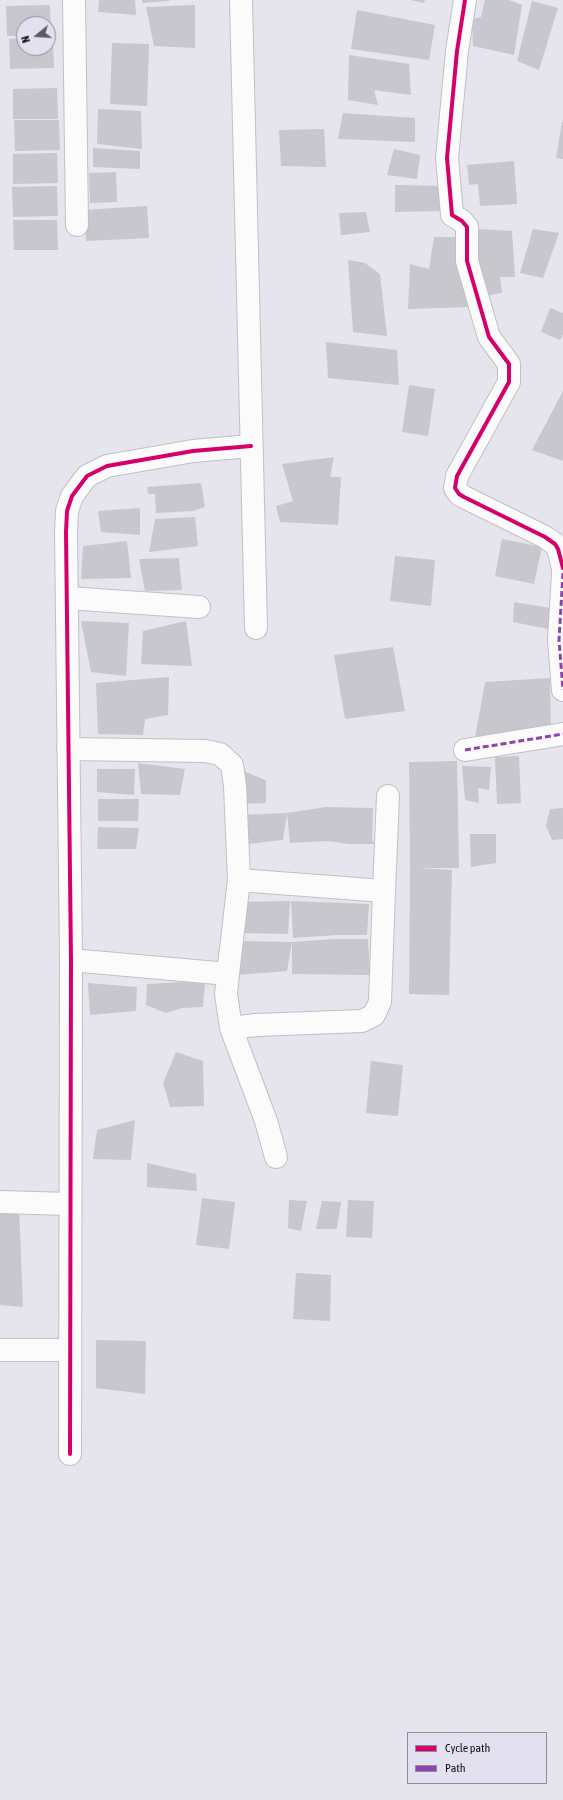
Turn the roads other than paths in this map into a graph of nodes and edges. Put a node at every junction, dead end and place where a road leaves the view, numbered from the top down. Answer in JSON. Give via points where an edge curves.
{"nodes":[{"id":1,"x":74,"y":0,"type":"edge"},
{"id":2,"x":241,"y":0,"type":"edge"},
{"id":3,"x":465,"y":0,"type":"edge"},
{"id":4,"x":77,"y":225,"type":"dead end"},
{"id":5,"x":251,"y":446,"type":"junction"},
{"id":6,"x":563,"y":568,"type":"edge"},
{"id":7,"x":563,"y":573,"type":"edge"},
{"id":8,"x":67,"y":598,"type":"junction"},
{"id":9,"x":199,"y":607,"type":"dead end"},
{"id":10,"x":256,"y":628,"type":"dead end"},
{"id":11,"x":563,"y":690,"type":"edge"},
{"id":12,"x":563,"y":734,"type":"edge"},
{"id":13,"x":68,"y":749,"type":"junction"},
{"id":14,"x":465,"y":750,"type":"dead end"},
{"id":15,"x":388,"y":796,"type":"dead end"},
{"id":16,"x":239,"y":880,"type":"junction"},
{"id":17,"x":384,"y":891,"type":"junction"},
{"id":18,"x":71,"y":960,"type":"junction"},
{"id":19,"x":228,"y":974,"type":"junction"},
{"id":20,"x":231,"y":1028,"type":"junction"},
{"id":21,"x":276,"y":1158,"type":"dead end"},
{"id":22,"x":0,"y":1202,"type":"edge"},
{"id":23,"x":70,"y":1204,"type":"junction"},
{"id":24,"x":0,"y":1350,"type":"edge"},
{"id":25,"x":70,"y":1350,"type":"junction"},
{"id":26,"x":70,"y":1454,"type":"dead end"}],
"edges":[{"from":1,"to":4,"type":"street"},
{"from":2,"to":5,"type":"street"},
{"from":3,"to":6,"type":"street","via":[[457,51],[447,158],[452,216],[467,227],[467,261],[489,337],[509,364],[509,382],[457,476],[455,488],[464,497],[555,544]]},
{"from":5,"to":8,"type":"street","via":[[154,457],[107,466],[87,476],[72,496],[67,511]]},
{"from":5,"to":10,"type":"street"},
{"from":7,"to":11,"type":"street","via":[[559,640]]},
{"from":8,"to":9,"type":"street"},
{"from":8,"to":13,"type":"street"},
{"from":12,"to":14,"type":"street"},
{"from":13,"to":16,"type":"street","via":[[205,751],[220,754],[232,765]]},
{"from":13,"to":18,"type":"street"},
{"from":15,"to":17,"type":"street"},
{"from":16,"to":17,"type":"street"},
{"from":16,"to":19,"type":"street"},
{"from":17,"to":20,"type":"street","via":[[380,1002],[374,1015],[362,1021]]},
{"from":18,"to":19,"type":"street"},
{"from":18,"to":23,"type":"street"},
{"from":19,"to":20,"type":"street","via":[[226,994]]},
{"from":20,"to":21,"type":"street","via":[[266,1121]]},
{"from":22,"to":23,"type":"street"},
{"from":23,"to":25,"type":"street"},
{"from":24,"to":25,"type":"street"},
{"from":25,"to":26,"type":"street"}]}
